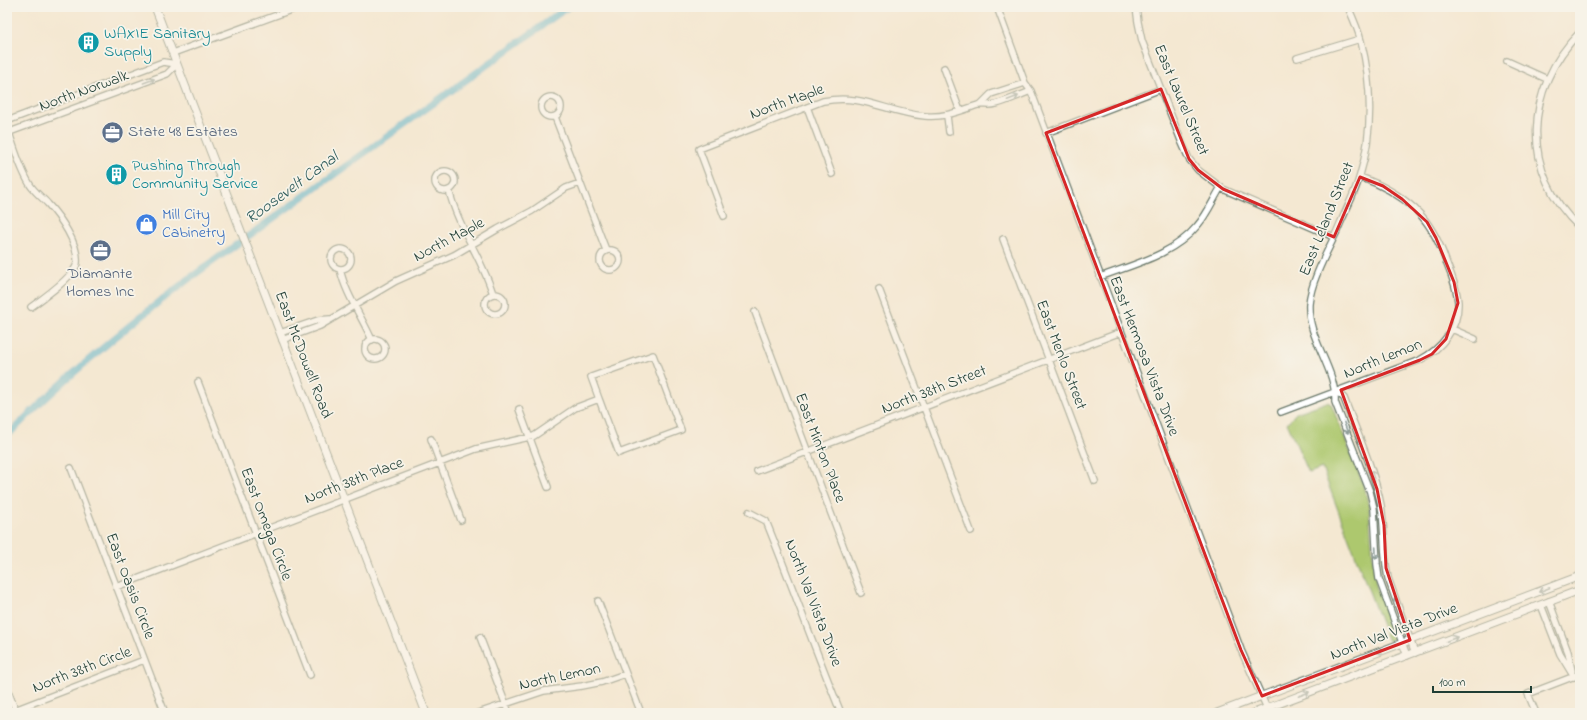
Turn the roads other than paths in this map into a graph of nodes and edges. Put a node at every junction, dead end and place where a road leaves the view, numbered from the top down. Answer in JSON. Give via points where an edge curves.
{"nodes":[{"id":1,"x":155,"y":7,"type":"edge"},
{"id":2,"x":298,"y":7,"type":"edge"},
{"id":3,"x":997,"y":7,"type":"edge"},
{"id":4,"x":1136,"y":7,"type":"edge"},
{"id":5,"x":1348,"y":7,"type":"edge"},
{"id":6,"x":1580,"y":32,"type":"edge"},
{"id":7,"x":1360,"y":39,"type":"junction"},
{"id":8,"x":173,"y":53,"type":"junction"},
{"id":9,"x":1298,"y":58,"type":"dead end"},
{"id":10,"x":1507,"y":61,"type":"dead end"},
{"id":11,"x":177,"y":64,"type":"junction"},
{"id":12,"x":944,"y":68,"type":"dead end"},
{"id":13,"x":1547,"y":79,"type":"junction"},
{"id":14,"x":1025,"y":83,"type":"junction"},
{"id":15,"x":1161,"y":89,"type":"junction"},
{"id":16,"x":1031,"y":91,"type":"junction"},
{"id":17,"x":980,"y":105,"type":"junction"},
{"id":18,"x":807,"y":107,"type":"junction"},
{"id":19,"x":960,"y":111,"type":"junction"},
{"id":20,"x":555,"y":116,"type":"dead end"},
{"id":21,"x":947,"y":116,"type":"junction"},
{"id":22,"x":7,"y":121,"type":"edge"},
{"id":23,"x":8,"y":130,"type":"edge"},
{"id":24,"x":949,"y":132,"type":"dead end"},
{"id":25,"x":1046,"y":133,"type":"junction"},
{"id":26,"x":832,"y":174,"type":"dead end"},
{"id":27,"x":1360,"y":178,"type":"junction"},
{"id":28,"x":580,"y":182,"type":"junction"},
{"id":29,"x":1221,"y":187,"type":"junction"},
{"id":30,"x":449,"y":190,"type":"dead end"},
{"id":31,"x":724,"y":216,"type":"dead end"},
{"id":32,"x":1580,"y":228,"type":"edge"},
{"id":33,"x":1334,"y":237,"type":"junction"},
{"id":34,"x":1003,"y":239,"type":"dead end"},
{"id":35,"x":471,"y":245,"type":"junction"},
{"id":36,"x":606,"y":250,"type":"dead end"},
{"id":37,"x":340,"y":269,"type":"dead end"},
{"id":38,"x":1100,"y":277,"type":"junction"},
{"id":39,"x":879,"y":289,"type":"dead end"},
{"id":40,"x":493,"y":294,"type":"dead end"},
{"id":41,"x":355,"y":305,"type":"junction"},
{"id":42,"x":31,"y":307,"type":"dead end"},
{"id":43,"x":755,"y":312,"type":"dead end"},
{"id":44,"x":1452,"y":329,"type":"junction"},
{"id":45,"x":1121,"y":332,"type":"junction"},
{"id":46,"x":281,"y":337,"type":"junction"},
{"id":47,"x":1475,"y":339,"type":"dead end"},
{"id":48,"x":372,"y":340,"type":"dead end"},
{"id":49,"x":1049,"y":360,"type":"junction"},
{"id":50,"x":198,"y":382,"type":"dead end"},
{"id":51,"x":1336,"y":391,"type":"junction"},
{"id":52,"x":599,"y":399,"type":"junction"},
{"id":53,"x":924,"y":408,"type":"junction"},
{"id":54,"x":519,"y":409,"type":"dead end"},
{"id":55,"x":1280,"y":412,"type":"dead end"},
{"id":56,"x":530,"y":437,"type":"junction"},
{"id":57,"x":431,"y":439,"type":"dead end"},
{"id":58,"x":808,"y":452,"type":"junction"},
{"id":59,"x":439,"y":462,"type":"junction"},
{"id":60,"x":71,"y":468,"type":"dead end"},
{"id":61,"x":757,"y":471,"type":"dead end"},
{"id":62,"x":1094,"y":481,"type":"dead end"},
{"id":63,"x":548,"y":487,"type":"dead end"},
{"id":64,"x":344,"y":499,"type":"junction"},
{"id":65,"x":749,"y":512,"type":"dead end"},
{"id":66,"x":461,"y":520,"type":"dead end"},
{"id":67,"x":971,"y":530,"type":"dead end"},
{"id":68,"x":256,"y":533,"type":"junction"},
{"id":69,"x":1580,"y":576,"type":"edge"},
{"id":70,"x":116,"y":587,"type":"junction"},
{"id":71,"x":1580,"y":590,"type":"edge"},
{"id":72,"x":861,"y":593,"type":"dead end"},
{"id":73,"x":598,"y":601,"type":"dead end"},
{"id":74,"x":1550,"y":602,"type":"junction"},
{"id":75,"x":1541,"y":605,"type":"junction"},
{"id":76,"x":1558,"y":626,"type":"junction"},
{"id":77,"x":1551,"y":629,"type":"junction"},
{"id":78,"x":480,"y":637,"type":"dead end"},
{"id":79,"x":1410,"y":640,"type":"junction"},
{"id":80,"x":1402,"y":643,"type":"junction"},
{"id":81,"x":1415,"y":653,"type":"junction"},
{"id":82,"x":1407,"y":656,"type":"junction"},
{"id":83,"x":144,"y":660,"type":"junction"},
{"id":84,"x":625,"y":674,"type":"junction"},
{"id":85,"x":1580,"y":674,"type":"edge"},
{"id":86,"x":310,"y":675,"type":"dead end"},
{"id":87,"x":1574,"y":677,"type":"junction"},
{"id":88,"x":7,"y":688,"type":"edge"},
{"id":89,"x":1262,"y":696,"type":"junction"},
{"id":90,"x":505,"y":703,"type":"junction"},
{"id":91,"x":16,"y":711,"type":"edge"},
{"id":92,"x":1268,"y":711,"type":"edge"},
{"id":93,"x":7,"y":713,"type":"edge"},
{"id":94,"x":165,"y":713,"type":"edge"},
{"id":95,"x":426,"y":713,"type":"edge"},
{"id":96,"x":478,"y":713,"type":"edge"},
{"id":97,"x":509,"y":713,"type":"edge"},
{"id":98,"x":641,"y":713,"type":"edge"},
{"id":99,"x":841,"y":713,"type":"edge"},
{"id":100,"x":1217,"y":713,"type":"edge"},
{"id":101,"x":1254,"y":713,"type":"edge"},
{"id":102,"x":1536,"y":713,"type":"edge"}],
"edges":[{"from":1,"to":8,"type":"main road","name":"East McDowell Road"},
{"from":2,"to":8,"type":"street"},
{"from":3,"to":14,"type":"street","name":"East Hermosa Vista Drive"},
{"from":4,"to":15,"type":"street","name":"East Laurel Street","via":[[1142,41]]},
{"from":5,"to":7,"type":"street","name":"East Leland Street"},
{"from":6,"to":13,"type":"street","via":[[1564,50]]},
{"from":7,"to":9,"type":"street"},
{"from":7,"to":27,"type":"street","name":"East Leland Street","via":[[1367,70],[1369,126]]},
{"from":8,"to":11,"type":"main road","name":"East McDowell Road"},
{"from":10,"to":13,"type":"street"},
{"from":11,"to":22,"type":"street","name":"North Norwalk","via":[[163,62]]},
{"from":23,"to":11,"type":"street","name":"North Norwalk","one_way":true,"via":[[168,74]]},
{"from":11,"to":46,"type":"main road","name":"East McDowell Road"},
{"from":12,"to":19,"type":"street"},
{"from":13,"to":32,"type":"street","via":[[1536,126],[1539,155],[1554,197]]},
{"from":14,"to":16,"type":"street","name":"East Hermosa Vista Drive"},
{"from":14,"to":17,"type":"street","name":"North Maple","via":[[991,94]]},
{"from":15,"to":25,"type":"street"},
{"from":15,"to":29,"type":"street","name":"East Laurel Street","via":[[1189,159],[1198,170]]},
{"from":17,"to":16,"type":"street","name":"North Maple","one_way":true,"via":[[996,104]]},
{"from":16,"to":25,"type":"street","name":"East Hermosa Vista Drive"},
{"from":17,"to":19,"type":"street","name":"North Maple"},
{"from":18,"to":21,"type":"street","name":"North Maple","via":[[835,98],[849,98],[907,114]]},
{"from":18,"to":26,"type":"street"},
{"from":18,"to":31,"type":"street","name":"North Maple","via":[[699,149]]},
{"from":19,"to":21,"type":"street","name":"North Maple"},
{"from":20,"to":28,"type":"street"},
{"from":21,"to":24,"type":"street"},
{"from":23,"to":42,"type":"street","via":[[30,185],[64,225],[76,250],[77,264],[68,278]]},
{"from":25,"to":38,"type":"street","name":"East Hermosa Vista Drive"},
{"from":27,"to":33,"type":"street","name":"East Leland Street"},
{"from":27,"to":44,"type":"street","name":"North Lemon","via":[[1383,186],[1415,209],[1427,222],[1443,253],[1456,292],[1457,314]]},
{"from":28,"to":35,"type":"street","name":"North Maple"},
{"from":28,"to":36,"type":"street"},
{"from":29,"to":33,"type":"street","name":"East Laurel Street"},
{"from":29,"to":38,"type":"street","via":[[1204,217],[1185,238],[1158,255]]},
{"from":30,"to":35,"type":"street","via":[[458,218]]},
{"from":33,"to":51,"type":"street","name":"East Leland Street","via":[[1316,278],[1309,304],[1309,315],[1314,336]]},
{"from":34,"to":49,"type":"street","name":"East Menlo Street"},
{"from":35,"to":40,"type":"street"},
{"from":35,"to":41,"type":"street","name":"North Maple","via":[[440,263],[396,281]]},
{"from":37,"to":41,"type":"street"},
{"from":38,"to":45,"type":"street","name":"East Hermosa Vista Drive"},
{"from":39,"to":53,"type":"street"},
{"from":41,"to":46,"type":"street","name":"North Maple","via":[[320,326]]},
{"from":41,"to":48,"type":"street"},
{"from":43,"to":58,"type":"street","name":"East Minton Place"},
{"from":44,"to":47,"type":"street"},
{"from":44,"to":51,"type":"street","name":"North Lemon","via":[[1432,354]]},
{"from":45,"to":49,"type":"street","name":"North 38th Street"},
{"from":45,"to":89,"type":"street","name":"East Hermosa Vista Drive","via":[[1242,650]]},
{"from":46,"to":64,"type":"main road","name":"East McDowell Road"},
{"from":49,"to":53,"type":"street","name":"North 38th Street"},
{"from":49,"to":62,"type":"street","name":"East Menlo Street"},
{"from":50,"to":68,"type":"street","name":"East Omega Circle"},
{"from":51,"to":55,"type":"street","name":"North Lemon"},
{"from":79,"to":51,"type":"street","name":"East Leland Street","one_way":true,"via":[[1386,568],[1384,525],[1377,489],[1344,398]]},
{"from":51,"to":80,"type":"street","name":"East Leland Street","one_way":true,"via":[[1335,402],[1370,492],[1374,509],[1379,579]]},
{"from":52,"to":52,"type":"street","via":[[591,377],[653,355],[681,430],[619,453]]},
{"from":52,"to":56,"type":"street","name":"North 38th Place","via":[[575,408]]},
{"from":53,"to":58,"type":"street","name":"North 38th Street"},
{"from":53,"to":67,"type":"street"},
{"from":54,"to":56,"type":"street"},
{"from":56,"to":59,"type":"street","name":"North 38th Place","via":[[476,449]]},
{"from":56,"to":63,"type":"street"},
{"from":57,"to":59,"type":"street"},
{"from":58,"to":61,"type":"street","name":"North 38th Street"},
{"from":58,"to":72,"type":"street","name":"East Minton Place"},
{"from":59,"to":64,"type":"street","name":"North 38th Place"},
{"from":59,"to":66,"type":"street"},
{"from":60,"to":70,"type":"street","name":"East Oasis Circle"},
{"from":64,"to":68,"type":"street","name":"North 38th Place"},
{"from":64,"to":95,"type":"main road","name":"East McDowell Road"},
{"from":65,"to":99,"type":"street","name":"North Val Vista Drive","via":[[766,521]]},
{"from":68,"to":70,"type":"street","name":"North 38th Place"},
{"from":68,"to":86,"type":"street","name":"East Omega Circle"},
{"from":69,"to":79,"type":"main road","name":"North Val Vista Drive","one_way":true},
{"from":70,"to":83,"type":"street","name":"East Oasis Circle"},
{"from":71,"to":74,"type":"main road","name":"North Val Vista Drive"},
{"from":73,"to":84,"type":"street"},
{"from":74,"to":75,"type":"main road","name":"North Val Vista Drive"},
{"from":74,"to":76,"type":"street"},
{"from":75,"to":77,"type":"street"},
{"from":81,"to":75,"type":"main road","name":"North Val Vista Drive","one_way":true},
{"from":76,"to":77,"type":"street"},
{"from":76,"to":87,"type":"street"},
{"from":77,"to":87,"type":"street","via":[[1560,654]]},
{"from":78,"to":90,"type":"street"},
{"from":79,"to":80,"type":"main road","name":"North Val Vista Drive"},
{"from":79,"to":81,"type":"street","name":"East Leland Street"},
{"from":80,"to":82,"type":"street","name":"East Leland Street"},
{"from":80,"to":89,"type":"main road","name":"North Val Vista Drive","one_way":true},
{"from":81,"to":82,"type":"main road","name":"North Val Vista Drive"},
{"from":92,"to":82,"type":"main road","name":"North Val Vista Drive","one_way":true},
{"from":83,"to":91,"type":"street","name":"North 38th Circle"},
{"from":83,"to":94,"type":"street","name":"East Oasis Circle"},
{"from":84,"to":90,"type":"street","name":"North Lemon","via":[[602,682],[544,691]]},
{"from":84,"to":98,"type":"street"},
{"from":85,"to":87,"type":"street"},
{"from":87,"to":102,"type":"street","via":[[1528,694]]},
{"from":88,"to":91,"type":"street"},
{"from":89,"to":92,"type":"street","name":"East Hermosa Vista Drive"},
{"from":89,"to":100,"type":"main road","name":"North Val Vista Drive"},
{"from":90,"to":96,"type":"street","name":"North Lemon"},
{"from":90,"to":97,"type":"street"},
{"from":91,"to":93,"type":"street","name":"North 38th Circle"},
{"from":92,"to":101,"type":"main road","name":"North Val Vista Drive"}]}
